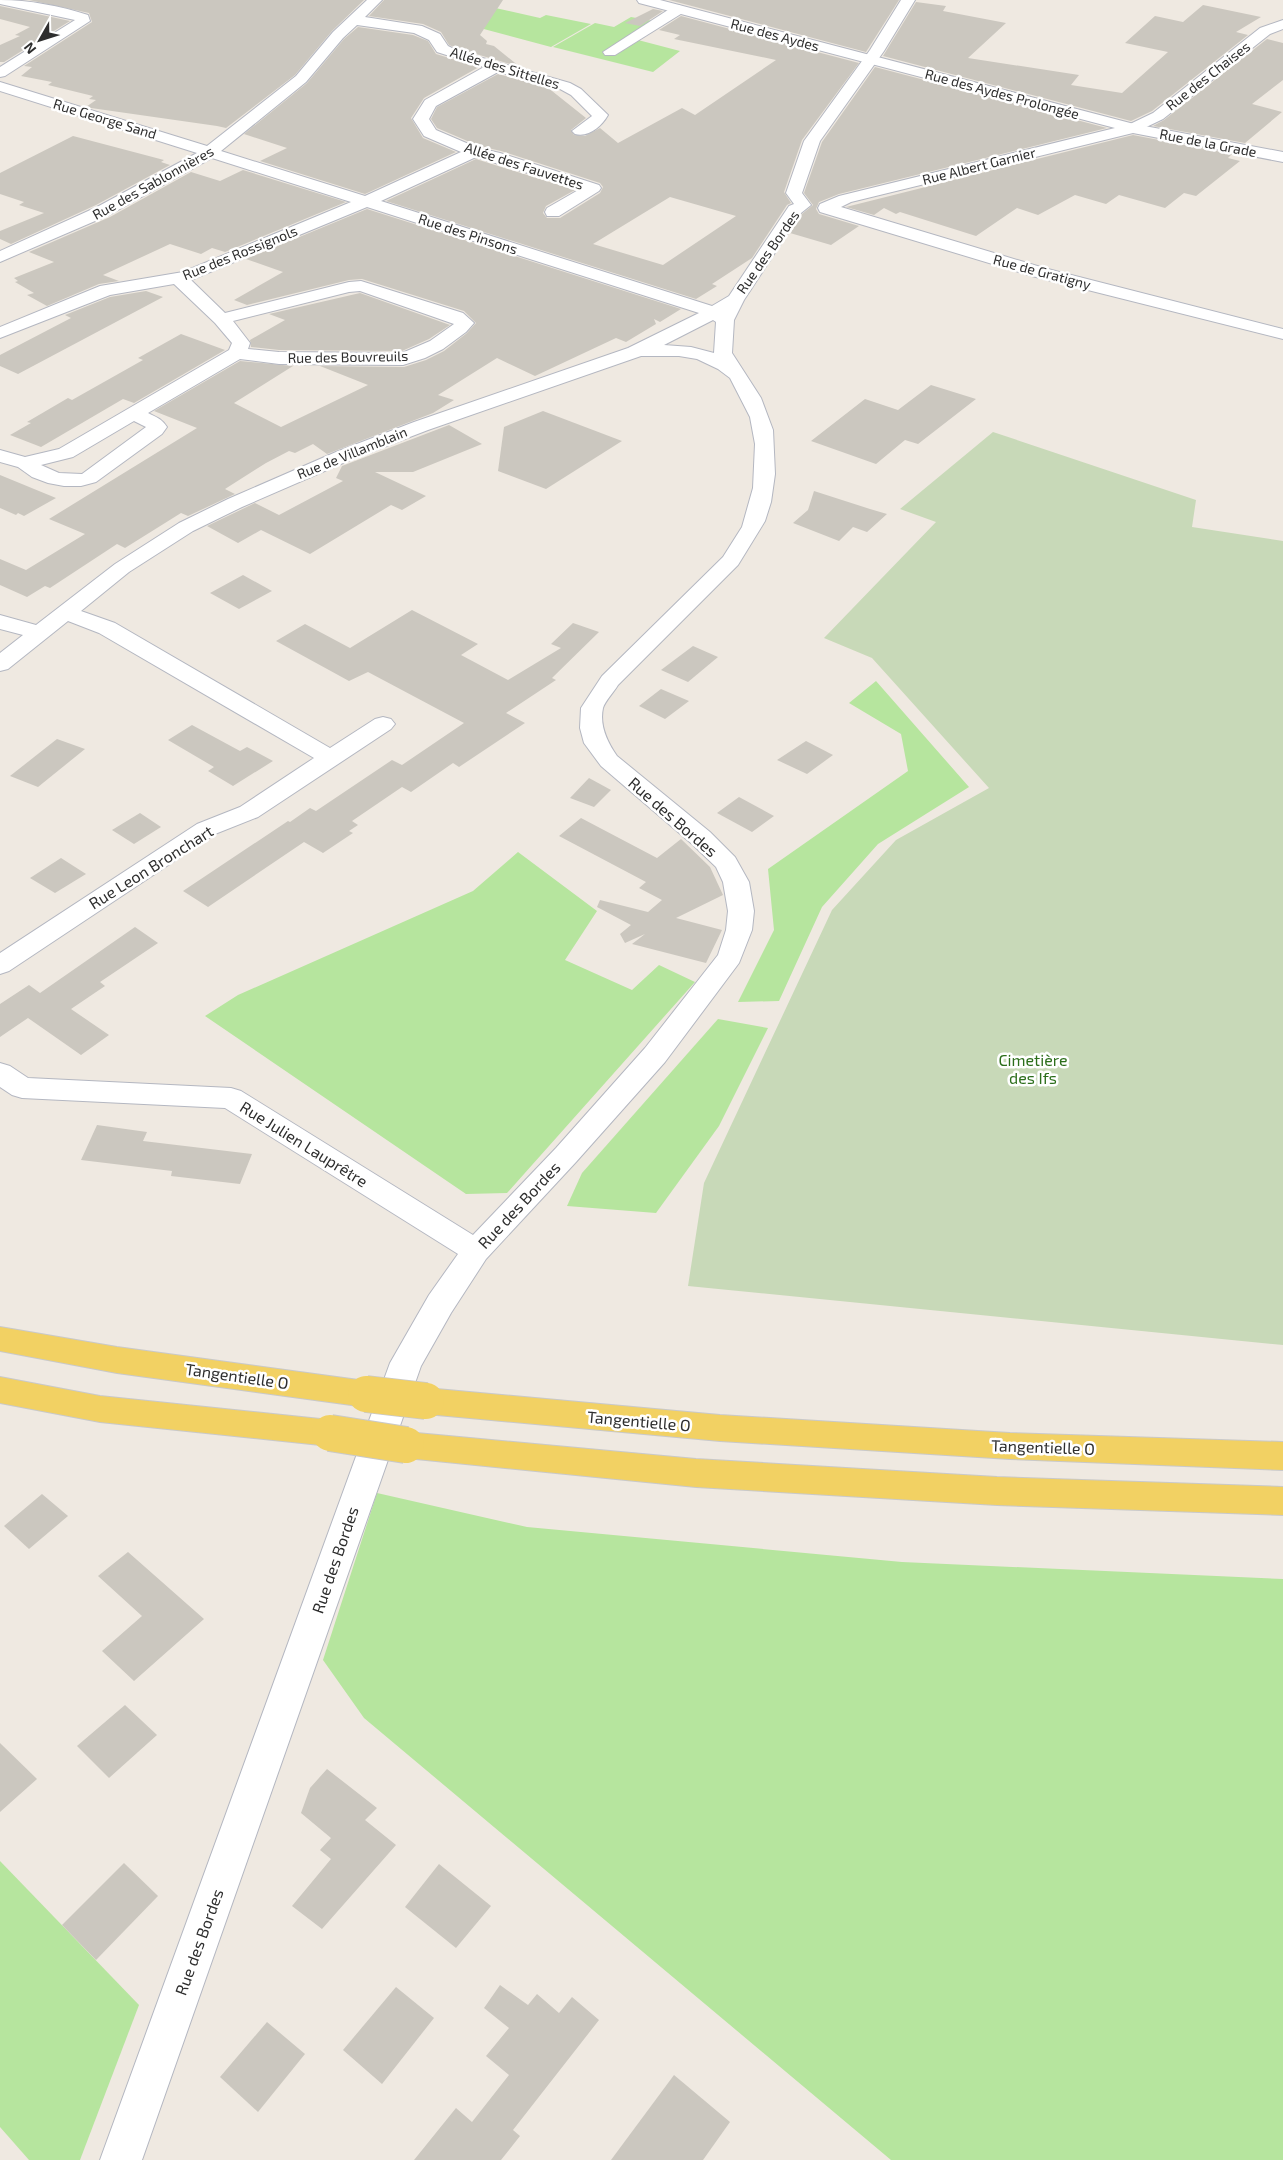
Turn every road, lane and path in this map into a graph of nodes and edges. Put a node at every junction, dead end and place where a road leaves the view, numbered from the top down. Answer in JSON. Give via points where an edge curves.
{"nodes":[{"id":1,"x":0,"y":0,"type":"edge"},
{"id":2,"x":375,"y":0,"type":"edge"},
{"id":3,"x":644,"y":0,"type":"edge"},
{"id":4,"x":908,"y":0,"type":"edge"},
{"id":5,"x":680,"y":9,"type":"junction"},
{"id":6,"x":352,"y":20,"type":"junction"},
{"id":7,"x":1283,"y":24,"type":"edge"},
{"id":8,"x":610,"y":52,"type":"dead end"},
{"id":9,"x":871,"y":59,"type":"junction"},
{"id":10,"x":496,"y":67,"type":"junction"},
{"id":11,"x":0,"y":73,"type":"edge"},
{"id":12,"x":0,"y":86,"type":"edge"},
{"id":13,"x":1132,"y":128,"type":"junction"},
{"id":14,"x":580,"y":131,"type":"dead end"},
{"id":15,"x":474,"y":152,"type":"junction"},
{"id":16,"x":209,"y":153,"type":"junction"},
{"id":17,"x":1283,"y":157,"type":"edge"},
{"id":18,"x":366,"y":202,"type":"junction"},
{"id":19,"x":803,"y":205,"type":"junction"},
{"id":20,"x":826,"y":208,"type":"junction"},
{"id":21,"x":553,"y":212,"type":"dead end"},
{"id":22,"x":0,"y":258,"type":"edge"},
{"id":23,"x":178,"y":278,"type":"junction"},
{"id":24,"x":724,"y":311,"type":"junction"},
{"id":25,"x":221,"y":319,"type":"junction"},
{"id":26,"x":695,"y":323,"type":"junction"},
{"id":27,"x":0,"y":333,"type":"edge"},
{"id":28,"x":1283,"y":334,"type":"edge"},
{"id":29,"x":634,"y":352,"type":"junction"},
{"id":30,"x":688,"y":352,"type":"junction"},
{"id":31,"x":236,"y":353,"type":"junction"},
{"id":32,"x":738,"y":374,"type":"junction"},
{"id":33,"x":134,"y":414,"type":"junction"},
{"id":34,"x":0,"y":456,"type":"edge"},
{"id":35,"x":25,"y":463,"type":"junction"},
{"id":36,"x":65,"y":613,"type":"junction"},
{"id":37,"x":0,"y":622,"type":"edge"},
{"id":38,"x":40,"y":632,"type":"junction"},
{"id":39,"x":0,"y":664,"type":"edge"},
{"id":40,"x":383,"y":724,"type":"dead end"},
{"id":41,"x":330,"y":758,"type":"junction"},
{"id":42,"x":0,"y":965,"type":"edge"},
{"id":43,"x":0,"y":1073,"type":"edge"},
{"id":44,"x":476,"y":1251,"type":"junction"},
{"id":45,"x":0,"y":1339,"type":"edge"},
{"id":46,"x":0,"y":1390,"type":"edge"},
{"id":47,"x":1283,"y":1456,"type":"edge"},
{"id":48,"x":1283,"y":1501,"type":"edge"},
{"id":49,"x":121,"y":2160,"type":"edge"}],
"edges":[{"from":1,"to":11,"type":"street","via":[[77,16],[83,21]]},
{"from":2,"to":6,"type":"street","name":"Rue des Sablonnières"},
{"from":3,"to":5,"type":"street","name":"Rue des Aydes"},
{"from":4,"to":9,"type":"street"},
{"from":5,"to":8,"type":"street"},
{"from":5,"to":9,"type":"street","name":"Rue des Aydes"},
{"from":6,"to":10,"type":"street","name":"Allée des Sittelles","via":[[417,29],[435,37],[442,49]]},
{"from":6,"to":16,"type":"street","name":"Rue des Sablonnières","via":[[301,79]]},
{"from":7,"to":13,"type":"street","name":"Rue des Chaises","via":[[1265,31],[1158,116]]},
{"from":9,"to":13,"type":"street","name":"Rue des Aydes Prolongée"},
{"from":9,"to":19,"type":"street","name":"Rue des Bordes","via":[[812,141],[794,192]]},
{"from":10,"to":14,"type":"street","name":"Allée des Sittelles","via":[[576,92],[600,115],[597,121]]},
{"from":10,"to":15,"type":"street","name":"Allée des Fauvettes","via":[[430,103],[421,118],[430,133]]},
{"from":12,"to":16,"type":"street","name":"Rue George Sand"},
{"from":13,"to":17,"type":"street","name":"Rue de la Grade"},
{"from":13,"to":20,"type":"street","name":"Rue Albert Garnier","via":[[845,199]]},
{"from":15,"to":18,"type":"street","name":"Rue des Rossignols"},
{"from":15,"to":21,"type":"street","name":"Allée des Fauvettes","via":[[594,188]]},
{"from":16,"to":18,"type":"street","name":"Rue des Pinsons"},
{"from":16,"to":22,"type":"street","name":"Rue des Sablonnières","via":[[102,211]]},
{"from":18,"to":23,"type":"street","name":"Rue des Rossignols"},
{"from":18,"to":24,"type":"street","name":"Rue des Pinsons","via":[[702,308]]},
{"from":19,"to":20,"type":"street","name":"Rue de Gratigny"},
{"from":19,"to":24,"type":"street","name":"Rue des Bordes","via":[[795,210]]},
{"from":20,"to":28,"type":"street","name":"Rue de Gratigny","via":[[1038,272]]},
{"from":23,"to":25,"type":"street"},
{"from":23,"to":27,"type":"street","name":"Rue des Rossignols","via":[[106,290]]},
{"from":24,"to":26,"type":"street","name":"Rue de Villamblain"},
{"from":24,"to":32,"type":"street","name":"Rue des Bordes","via":[[723,353]]},
{"from":25,"to":31,"type":"street","via":[[241,343]]},
{"from":25,"to":31,"type":"street","name":"Rue des Bouvreuils","via":[[361,286],[457,316],[465,323],[413,357],[403,359],[279,358]]},
{"from":26,"to":29,"type":"street","name":"Rue de Villamblain"},
{"from":26,"to":30,"type":"street","via":[[684,342]]},
{"from":29,"to":30,"type":"street","name":"Rue des Bordes"},
{"from":29,"to":36,"type":"street","name":"Rue de Villamblain","via":[[421,426],[235,503],[152,548]]},
{"from":30,"to":32,"type":"street","name":"Rue des Bordes","via":[[720,362]]},
{"from":31,"to":33,"type":"street"},
{"from":32,"to":44,"type":"street","name":"Rue des Bordes","via":[[756,406],[766,442],[757,514],[744,543],[731,561],[610,681],[592,708],[592,728],[596,743],[609,761],[726,863],[736,882],[742,911],[740,930],[730,957],[655,1055]]},
{"from":33,"to":35,"type":"street","via":[[66,453]]},
{"from":33,"to":35,"type":"street","via":[[157,428],[89,478],[77,482],[61,481]]},
{"from":34,"to":35,"type":"street"},
{"from":36,"to":38,"type":"street","name":"Rue de Villamblain"},
{"from":36,"to":41,"type":"street","via":[[107,628]]},
{"from":37,"to":38,"type":"street"},
{"from":38,"to":39,"type":"street","name":"Rue de Villamblain"},
{"from":40,"to":41,"type":"street","name":"Rue Leon Bronchart"},
{"from":41,"to":42,"type":"street","name":"Rue Leon Bronchart","via":[[249,812],[206,829]]},
{"from":43,"to":44,"type":"street","name":"Rue Julien Lauprêtre","via":[[22,1088],[231,1098]]},
{"from":44,"to":49,"type":"street","name":"Rue des Bordes","via":[[406,1363]]},
{"from":45,"to":47,"type":"main road","name":"Tangentielle O","bridge":true,"via":[[117,1360],[366,1394],[720,1428],[1010,1446]]},
{"from":46,"to":48,"type":"main road","bridge":true,"via":[[100,1409],[330,1433],[406,1445],[696,1473],[997,1491]]}]}
